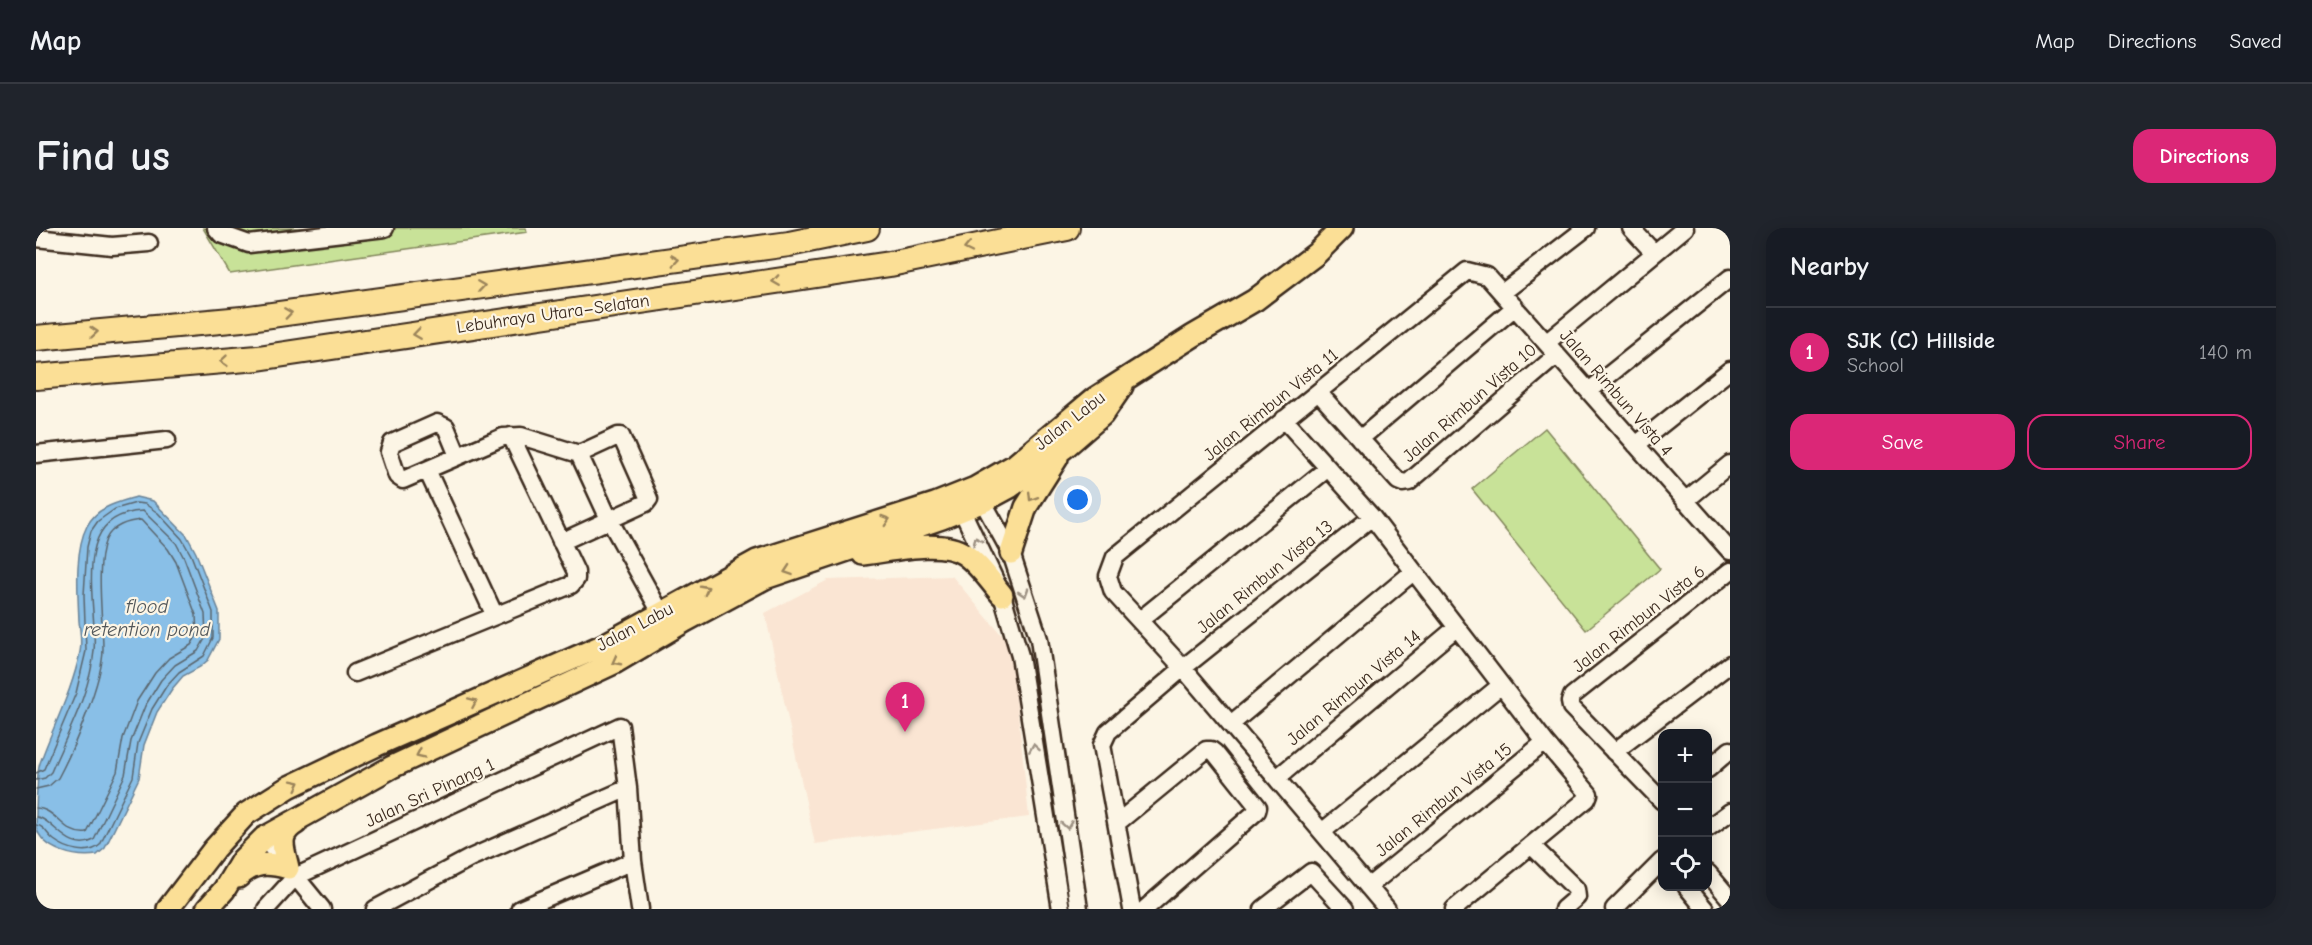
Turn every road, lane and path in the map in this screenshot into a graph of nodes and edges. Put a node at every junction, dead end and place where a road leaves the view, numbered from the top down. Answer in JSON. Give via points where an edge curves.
{"nodes":[{"id":1,"x":112,"y":228,"type":"edge"},
{"id":2,"x":216,"y":228,"type":"edge"},
{"id":3,"x":385,"y":228,"type":"edge"},
{"id":4,"x":867,"y":228,"type":"edge"},
{"id":5,"x":1067,"y":228,"type":"edge"},
{"id":6,"x":1341,"y":228,"type":"edge"},
{"id":7,"x":1586,"y":228,"type":"edge"},
{"id":8,"x":1631,"y":228,"type":"edge"},
{"id":9,"x":1685,"y":228,"type":"edge"},
{"id":10,"x":46,"y":235,"type":"edge"},
{"id":11,"x":149,"y":243,"type":"dead end"},
{"id":12,"x":112,"y":246,"type":"junction"},
{"id":13,"x":1654,"y":253,"type":"junction"},
{"id":14,"x":1467,"y":271,"type":"joint"},
{"id":15,"x":1730,"y":278,"type":"edge"},
{"id":16,"x":1502,"y":293,"type":"junction"},
{"id":17,"x":1515,"y":307,"type":"junction"},
{"id":18,"x":36,"y":338,"type":"edge"},
{"id":19,"x":1551,"y":349,"type":"junction"},
{"id":20,"x":1730,"y":370,"type":"edge"},
{"id":21,"x":36,"y":377,"type":"edge"},
{"id":22,"x":1126,"y":381,"type":"junction"},
{"id":23,"x":1589,"y":391,"type":"junction"},
{"id":24,"x":1318,"y":392,"type":"junction"},
{"id":25,"x":1284,"y":419,"type":"junction"},
{"id":26,"x":511,"y":436,"type":"junction"},
{"id":27,"x":1360,"y":439,"type":"junction"},
{"id":28,"x":167,"y":440,"type":"dead end"},
{"id":29,"x":1636,"y":445,"type":"junction"},
{"id":30,"x":1064,"y":448,"type":"junction"},
{"id":31,"x":36,"y":454,"type":"edge"},
{"id":32,"x":579,"y":454,"type":"junction"},
{"id":33,"x":458,"y":456,"type":"junction"},
{"id":34,"x":1730,"y":464,"type":"edge"},
{"id":35,"x":1328,"y":468,"type":"junction"},
{"id":36,"x":427,"y":470,"type":"junction"},
{"id":37,"x":980,"y":494,"type":"junction"},
{"id":38,"x":1685,"y":501,"type":"junction"},
{"id":39,"x":959,"y":503,"type":"junction"},
{"id":40,"x":1371,"y":517,"type":"junction"},
{"id":41,"x":609,"y":519,"type":"junction"},
{"id":42,"x":561,"y":542,"type":"junction"},
{"id":43,"x":1730,"y":551,"type":"edge"},
{"id":44,"x":1011,"y":553,"type":"junction"},
{"id":45,"x":821,"y":559,"type":"junction"},
{"id":46,"x":1730,"y":571,"type":"edge"},
{"id":47,"x":1413,"y":572,"type":"junction"},
{"id":48,"x":1002,"y":595,"type":"junction"},
{"id":49,"x":661,"y":613,"type":"junction"},
{"id":50,"x":495,"y":616,"type":"junction"},
{"id":51,"x":1140,"y":620,"type":"junction"},
{"id":52,"x":1456,"y":628,"type":"junction"},
{"id":53,"x":1730,"y":664,"type":"edge"},
{"id":54,"x":1183,"y":668,"type":"junction"},
{"id":55,"x":355,"y":673,"type":"dead end"},
{"id":56,"x":1500,"y":686,"type":"junction"},
{"id":57,"x":1231,"y":724,"type":"junction"},
{"id":58,"x":1545,"y":742,"type":"junction"},
{"id":59,"x":1730,"y":750,"type":"edge"},
{"id":60,"x":1614,"y":752,"type":"junction"},
{"id":61,"x":1712,"y":765,"type":"edge"},
{"id":62,"x":1277,"y":778,"type":"junction"},
{"id":63,"x":628,"y":788,"type":"junction"},
{"id":64,"x":1062,"y":795,"type":"junction"},
{"id":65,"x":1658,"y":797,"type":"edge"},
{"id":66,"x":1042,"y":799,"type":"junction"},
{"id":67,"x":1730,"y":812,"type":"edge"},
{"id":68,"x":310,"y":814,"type":"junction"},
{"id":69,"x":1117,"y":824,"type":"junction"},
{"id":70,"x":1712,"y":825,"type":"edge"},
{"id":71,"x":1322,"y":832,"type":"junction"},
{"id":72,"x":264,"y":838,"type":"junction"},
{"id":73,"x":1531,"y":845,"type":"junction"},
{"id":74,"x":214,"y":849,"type":"junction"},
{"id":75,"x":633,"y":861,"type":"junction"},
{"id":76,"x":1658,"y":865,"type":"edge"},
{"id":77,"x":292,"y":872,"type":"junction"},
{"id":78,"x":1712,"y":879,"type":"edge"},
{"id":79,"x":1368,"y":887,"type":"junction"},
{"id":80,"x":224,"y":890,"type":"junction"},
{"id":81,"x":1690,"y":891,"type":"edge"},
{"id":82,"x":1730,"y":900,"type":"edge"},
{"id":83,"x":1568,"y":905,"type":"edge"},
{"id":84,"x":168,"y":909,"type":"edge"},
{"id":85,"x":207,"y":909,"type":"edge"},
{"id":86,"x":266,"y":909,"type":"edge"},
{"id":87,"x":322,"y":909,"type":"edge"},
{"id":88,"x":375,"y":909,"type":"edge"},
{"id":89,"x":520,"y":909,"type":"edge"},
{"id":90,"x":640,"y":909,"type":"edge"},
{"id":91,"x":1060,"y":909,"type":"edge"},
{"id":92,"x":1079,"y":909,"type":"edge"},
{"id":93,"x":1132,"y":909,"type":"edge"},
{"id":94,"x":1145,"y":909,"type":"edge"},
{"id":95,"x":1263,"y":909,"type":"edge"},
{"id":96,"x":1345,"y":909,"type":"edge"},
{"id":97,"x":1387,"y":909,"type":"edge"},
{"id":98,"x":1454,"y":909,"type":"edge"},
{"id":99,"x":1614,"y":909,"type":"edge"},
{"id":100,"x":1705,"y":909,"type":"edge"},
{"id":101,"x":1719,"y":909,"type":"edge"}],
"edges":[{"from":1,"to":12,"type":"street"},
{"from":2,"to":3,"type":"street","via":[[221,234],[249,244]]},
{"from":18,"to":4,"type":"highway","name":"Lebuhraya Utara–Selatan","one_way":true,"via":[[242,319],[789,244]]},
{"from":5,"to":21,"type":"highway","name":"Lebuhraya Utara–Selatan","one_way":true,"via":[[890,264],[258,358]]},
{"from":6,"to":22,"type":"main road","name":"Jalan Labu","via":[[1316,254],[1256,300]]},
{"from":7,"to":16,"type":"street"},
{"from":8,"to":13,"type":"street"},
{"from":9,"to":13,"type":"street","name":"Jalan Rimbun Vista 10"},
{"from":10,"to":12,"type":"street"},
{"from":11,"to":12,"type":"street"},
{"from":13,"to":19,"type":"street","name":"Jalan Rimbun Vista 10"},
{"from":14,"to":16,"type":"street","name":"Jalan Rimbun Vista 4","via":[[1487,276]]},
{"from":14,"to":24,"type":"street","name":"Jalan Rimbun Vista 11"},
{"from":15,"to":23,"type":"street"},
{"from":16,"to":17,"type":"street","name":"Jalan Rimbun Vista 4"},
{"from":17,"to":19,"type":"street","name":"Jalan Rimbun Vista 4"},
{"from":17,"to":27,"type":"street"},
{"from":19,"to":23,"type":"street","name":"Jalan Rimbun Vista 4"},
{"from":19,"to":27,"type":"street","name":"Jalan Rimbun Vista 10","via":[[1409,482],[1398,481]]},
{"from":20,"to":29,"type":"street"},
{"from":22,"to":30,"type":"main road","name":"Jalan Labu","via":[[1102,415]]},
{"from":22,"to":37,"type":"main road","name":"Jalan Labu","via":[[1094,399]]},
{"from":23,"to":29,"type":"street","name":"Jalan Rimbun Vista 4"},
{"from":24,"to":25,"type":"street","name":"Jalan Rimbun Vista 11"},
{"from":24,"to":27,"type":"street"},
{"from":25,"to":35,"type":"street"},
{"from":25,"to":51,"type":"street","name":"Jalan Rimbun Vista 11","via":[[1115,557],[1108,576],[1113,592]]},
{"from":26,"to":32,"type":"street"},
{"from":26,"to":33,"type":"street"},
{"from":26,"to":42,"type":"street"},
{"from":28,"to":31,"type":"street"},
{"from":29,"to":38,"type":"street","name":"Jalan Rimbun Vista 4"},
{"from":30,"to":37,"type":"main road","name":"Jalan Labu","via":[[1010,487]]},
{"from":30,"to":44,"type":"main road","one_way":true,"via":[[1026,507]]},
{"from":32,"to":41,"type":"street"},
{"from":32,"to":41,"type":"street","via":[[618,436],[624,440],[649,499]]},
{"from":33,"to":36,"type":"street"},
{"from":33,"to":36,"type":"street","via":[[443,424],[437,423],[392,443],[389,452],[399,479]]},
{"from":34,"to":38,"type":"street"},
{"from":35,"to":40,"type":"street"},
{"from":35,"to":51,"type":"street"},
{"from":36,"to":50,"type":"street"},
{"from":37,"to":39,"type":"main road","name":"Jalan Labu"},
{"from":37,"to":44,"type":"street"},
{"from":38,"to":43,"type":"street","name":"Jalan Rimbun Vista 4"},
{"from":39,"to":45,"type":"main road","name":"Jalan Labu"},
{"from":48,"to":39,"type":"street","one_way":true},
{"from":49,"to":39,"type":"main road","name":"Jalan Labu","one_way":true,"via":[[757,561]]},
{"from":40,"to":47,"type":"street"},
{"from":40,"to":54,"type":"street","name":"Jalan Rimbun Vista 13"},
{"from":41,"to":42,"type":"street"},
{"from":41,"to":49,"type":"street"},
{"from":42,"to":50,"type":"street","via":[[576,572],[571,585]]},
{"from":44,"to":64,"type":"street","one_way":true,"via":[[1039,639]]},
{"from":45,"to":48,"type":"main road","via":[[932,546],[952,548],[975,562]]},
{"from":45,"to":68,"type":"main road","name":"Jalan Labu","one_way":true,"via":[[765,578],[614,663],[392,767]]},
{"from":46,"to":60,"type":"street","name":"Jalan Rimbun Vista 6","via":[[1572,696],[1571,706]]},
{"from":47,"to":52,"type":"street"},
{"from":47,"to":57,"type":"street"},
{"from":66,"to":48,"type":"street","one_way":true,"via":[[1020,656]]},
{"from":74,"to":49,"type":"main road","name":"Jalan Labu","one_way":true,"via":[[246,814],[289,787],[604,645]]},
{"from":50,"to":55,"type":"street"},
{"from":51,"to":54,"type":"street"},
{"from":52,"to":56,"type":"street"},
{"from":52,"to":62,"type":"street","name":"Jalan Rimbun Vista 14"},
{"from":53,"to":60,"type":"street"},
{"from":54,"to":57,"type":"street"},
{"from":54,"to":69,"type":"street","name":"Jalan Rimbun Vista 13","via":[[1113,726],[1104,738],[1102,745]]},
{"from":56,"to":58,"type":"street"},
{"from":56,"to":71,"type":"street"},
{"from":57,"to":62,"type":"street"},
{"from":58,"to":73,"type":"street","via":[[1588,794],[1587,799]]},
{"from":58,"to":79,"type":"street","name":"Jalan Rimbun Vista 15"},
{"from":59,"to":61,"type":"street"},
{"from":60,"to":65,"type":"street"},
{"from":62,"to":71,"type":"street"},
{"from":63,"to":75,"type":"street"},
{"from":63,"to":77,"type":"street","name":"Jalan Sri Pinang 1","via":[[620,726]]},
{"from":63,"to":88,"type":"street","via":[[470,858]]},
{"from":64,"to":66,"type":"street"},
{"from":64,"to":92,"type":"street","one_way":true},
{"from":66,"to":91,"type":"street"},
{"from":67,"to":70,"type":"street"},
{"from":68,"to":72,"type":"main road","name":"Jalan Labu"},
{"from":68,"to":77,"type":"main road","via":[[287,829],[283,847]]},
{"from":69,"to":93,"type":"street"},
{"from":69,"to":94,"type":"street","via":[[1206,750],[1215,753],[1258,807]]},
{"from":71,"to":79,"type":"street"},
{"from":72,"to":74,"type":"main road","via":[[253,830]]},
{"from":72,"to":77,"type":"street"},
{"from":72,"to":80,"type":"main road","name":"Jalan Labu","via":[[242,860]]},
{"from":73,"to":83,"type":"street","via":[[1576,890],[1578,894]]},
{"from":73,"to":98,"type":"street"},
{"from":74,"to":84,"type":"main road","name":"Jalan Labu"},
{"from":75,"to":89,"type":"street"},
{"from":75,"to":90,"type":"street"},
{"from":76,"to":99,"type":"street"},
{"from":77,"to":80,"type":"main road","via":[[260,863],[245,870]]},
{"from":77,"to":86,"type":"street","name":"Jalan Sri Pinang 1"},
{"from":77,"to":87,"type":"street"},
{"from":78,"to":82,"type":"street"},
{"from":79,"to":97,"type":"street"},
{"from":80,"to":85,"type":"main road","name":"Jalan Labu"},
{"from":81,"to":100,"type":"street"},
{"from":82,"to":101,"type":"street"},
{"from":95,"to":96,"type":"street","via":[[1311,872]]}]}
